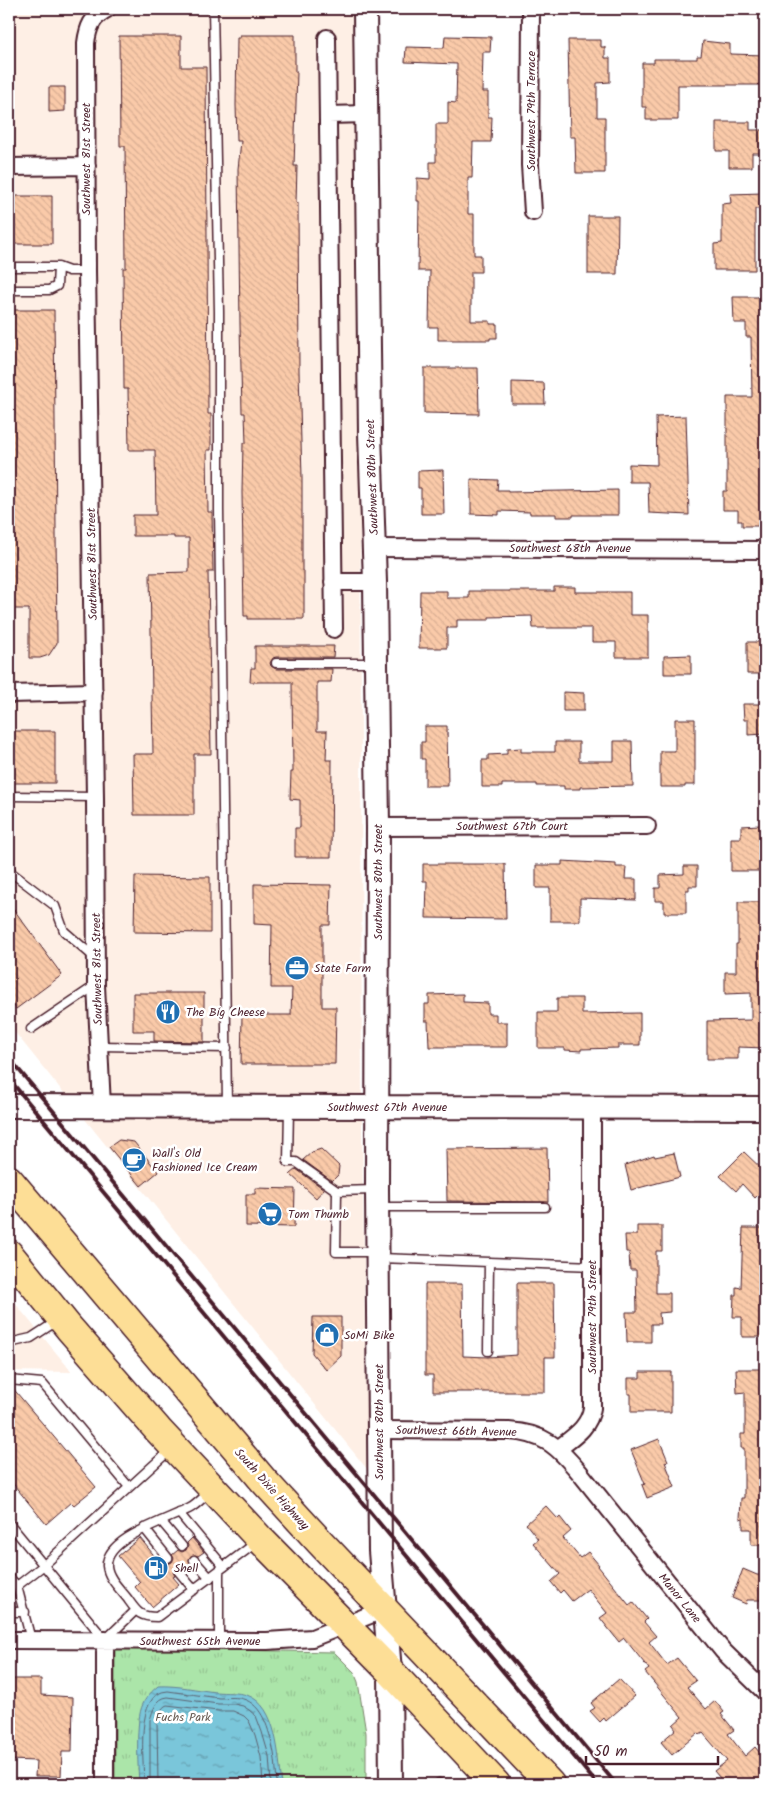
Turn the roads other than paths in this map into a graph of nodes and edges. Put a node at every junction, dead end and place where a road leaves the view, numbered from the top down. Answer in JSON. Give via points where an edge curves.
{"nodes":[{"id":1,"x":213,"y":9,"type":"edge"},
{"id":2,"x":365,"y":9,"type":"edge"},
{"id":3,"x":531,"y":9,"type":"edge"},
{"id":4,"x":99,"y":13,"type":"edge"},
{"id":5,"x":327,"y":38,"type":"dead end"},
{"id":6,"x":367,"y":114,"type":"junction"},
{"id":7,"x":328,"y":115,"type":"junction"},
{"id":8,"x":87,"y":166,"type":"junction"},
{"id":9,"x":9,"y":167,"type":"edge"},
{"id":10,"x":533,"y":212,"type":"dead end"},
{"id":11,"x":9,"y":267,"type":"edge"},
{"id":12,"x":58,"y":267,"type":"junction"},
{"id":13,"x":87,"y":271,"type":"junction"},
{"id":14,"x":9,"y":290,"type":"edge"},
{"id":15,"x":374,"y":548,"type":"junction"},
{"id":16,"x":765,"y":550,"type":"edge"},
{"id":17,"x":334,"y":582,"type":"junction"},
{"id":18,"x":375,"y":582,"type":"junction"},
{"id":19,"x":334,"y":629,"type":"dead end"},
{"id":20,"x":276,"y":663,"type":"dead end"},
{"id":21,"x":376,"y":663,"type":"junction"},
{"id":22,"x":94,"y":692,"type":"junction"},
{"id":23,"x":9,"y":694,"type":"edge"},
{"id":24,"x":9,"y":796,"type":"edge"},
{"id":25,"x":95,"y":797,"type":"junction"},
{"id":26,"x":647,"y":826,"type":"dead end"},
{"id":27,"x":378,"y":827,"type":"junction"},
{"id":28,"x":9,"y":868,"type":"edge"},
{"id":29,"x":96,"y":958,"type":"junction"},
{"id":30,"x":96,"y":985,"type":"junction"},
{"id":31,"x":31,"y":1029,"type":"dead end"},
{"id":32,"x":99,"y":1046,"type":"junction"},
{"id":33,"x":227,"y":1048,"type":"junction"},
{"id":34,"x":9,"y":1106,"type":"edge"},
{"id":35,"x":102,"y":1106,"type":"junction"},
{"id":36,"x":378,"y":1106,"type":"junction"},
{"id":37,"x":228,"y":1107,"type":"junction"},
{"id":38,"x":289,"y":1107,"type":"junction"},
{"id":39,"x":592,"y":1107,"type":"junction"},
{"id":40,"x":765,"y":1108,"type":"edge"},
{"id":41,"x":9,"y":1180,"type":"edge"},
{"id":42,"x":337,"y":1191,"type":"junction"},
{"id":43,"x":377,"y":1199,"type":"junction"},
{"id":44,"x":545,"y":1207,"type":"dead end"},
{"id":45,"x":9,"y":1254,"type":"edge"},
{"id":46,"x":378,"y":1255,"type":"junction"},
{"id":47,"x":489,"y":1262,"type":"junction"},
{"id":48,"x":592,"y":1266,"type":"junction"},
{"id":49,"x":61,"y":1319,"type":"junction"},
{"id":50,"x":10,"y":1342,"type":"edge"},
{"id":51,"x":488,"y":1351,"type":"dead end"},
{"id":52,"x":9,"y":1380,"type":"edge"},
{"id":53,"x":379,"y":1430,"type":"junction"},
{"id":54,"x":173,"y":1447,"type":"junction"},
{"id":55,"x":558,"y":1449,"type":"junction"},
{"id":56,"x":129,"y":1487,"type":"junction"},
{"id":57,"x":213,"y":1489,"type":"junction"},
{"id":58,"x":178,"y":1513,"type":"junction"},
{"id":59,"x":161,"y":1520,"type":"junction"},
{"id":60,"x":9,"y":1523,"type":"edge"},
{"id":61,"x":144,"y":1528,"type":"junction"},
{"id":62,"x":260,"y":1539,"type":"junction"},
{"id":63,"x":182,"y":1546,"type":"dead end"},
{"id":64,"x":168,"y":1558,"type":"dead end"},
{"id":65,"x":194,"y":1560,"type":"dead end"},
{"id":66,"x":44,"y":1565,"type":"junction"},
{"id":67,"x":222,"y":1569,"type":"junction"},
{"id":68,"x":179,"y":1572,"type":"dead end"},
{"id":69,"x":9,"y":1577,"type":"edge"},
{"id":70,"x":210,"y":1578,"type":"junction"},
{"id":71,"x":17,"y":1586,"type":"junction"},
{"id":72,"x":194,"y":1590,"type":"junction"},
{"id":73,"x":385,"y":1609,"type":"junction"},
{"id":74,"x":136,"y":1610,"type":"junction"},
{"id":75,"x":9,"y":1612,"type":"edge"},
{"id":76,"x":25,"y":1612,"type":"junction"},
{"id":77,"x":343,"y":1625,"type":"junction"},
{"id":78,"x":9,"y":1640,"type":"edge"},
{"id":79,"x":31,"y":1640,"type":"junction"},
{"id":80,"x":105,"y":1640,"type":"junction"},
{"id":81,"x":219,"y":1641,"type":"junction"},
{"id":82,"x":390,"y":1671,"type":"junction"},
{"id":83,"x":765,"y":1692,"type":"edge"},
{"id":84,"x":105,"y":1784,"type":"edge"},
{"id":85,"x":391,"y":1784,"type":"edge"},
{"id":86,"x":496,"y":1784,"type":"edge"},
{"id":87,"x":550,"y":1784,"type":"edge"}],
"edges":[{"from":1,"to":33,"type":"lane"},
{"from":2,"to":6,"type":"street","name":"Southwest 80th Street"},
{"from":3,"to":10,"type":"street","name":"Southwest 79th Terrace","via":[[530,166]]},
{"from":4,"to":8,"type":"street","name":"Southwest 81st Street","via":[[86,43]]},
{"from":5,"to":7,"type":"street"},
{"from":6,"to":7,"type":"street"},
{"from":6,"to":15,"type":"street","name":"Southwest 80th Street"},
{"from":7,"to":17,"type":"street"},
{"from":8,"to":9,"type":"street"},
{"from":8,"to":13,"type":"street","name":"Southwest 81st Street"},
{"from":11,"to":12,"type":"lane"},
{"from":12,"to":13,"type":"lane"},
{"from":12,"to":14,"type":"lane","via":[[57,286],[49,290]]},
{"from":13,"to":22,"type":"street","name":"Southwest 81st Street"},
{"from":15,"to":16,"type":"street","name":"Southwest 68th Avenue"},
{"from":15,"to":18,"type":"street","name":"Southwest 80th Street"},
{"from":17,"to":18,"type":"street"},
{"from":17,"to":19,"type":"street"},
{"from":18,"to":21,"type":"street","name":"Southwest 80th Street"},
{"from":20,"to":21,"type":"lane"},
{"from":21,"to":27,"type":"street","name":"Southwest 80th Street"},
{"from":22,"to":23,"type":"street"},
{"from":22,"to":25,"type":"street","name":"Southwest 81st Street"},
{"from":24,"to":25,"type":"lane"},
{"from":25,"to":29,"type":"street","name":"Southwest 81st Street"},
{"from":26,"to":27,"type":"street","name":"Southwest 67th Court"},
{"from":27,"to":36,"type":"street","name":"Southwest 80th Street"},
{"from":28,"to":29,"type":"lane","via":[[12,874],[55,906],[64,931]]},
{"from":29,"to":30,"type":"street","name":"Southwest 81st Street"},
{"from":30,"to":31,"type":"lane"},
{"from":30,"to":32,"type":"street","name":"Southwest 81st Street"},
{"from":32,"to":33,"type":"lane"},
{"from":32,"to":35,"type":"street","name":"Southwest 81st Street"},
{"from":33,"to":37,"type":"lane"},
{"from":34,"to":35,"type":"street","name":"Southwest 67th Avenue"},
{"from":35,"to":37,"type":"street","name":"Southwest 67th Avenue"},
{"from":36,"to":38,"type":"street","name":"Southwest 67th Avenue"},
{"from":36,"to":39,"type":"street","name":"Southwest 67th Avenue"},
{"from":36,"to":43,"type":"street","name":"Southwest 80th Street"},
{"from":37,"to":38,"type":"street","name":"Southwest 67th Avenue"},
{"from":38,"to":42,"type":"lane","via":[[288,1162],[296,1162]]},
{"from":39,"to":40,"type":"street","name":"Southwest 67th Avenue"},
{"from":39,"to":48,"type":"street","name":"Southwest 79th Street"},
{"from":41,"to":73,"type":"highway","name":"South Dixie Highway","via":[[228,1440]]},
{"from":42,"to":43,"type":"lane"},
{"from":42,"to":46,"type":"lane","via":[[336,1252]]},
{"from":43,"to":44,"type":"lane"},
{"from":43,"to":46,"type":"street","name":"Southwest 80th Street"},
{"from":45,"to":49,"type":"highway"},
{"from":46,"to":47,"type":"lane"},
{"from":46,"to":53,"type":"street","name":"Southwest 80th Street"},
{"from":47,"to":48,"type":"lane"},
{"from":47,"to":51,"type":"lane"},
{"from":48,"to":55,"type":"street","name":"Southwest 79th Street","via":[[591,1415],[584,1428]]},
{"from":49,"to":50,"type":"lane","via":[[31,1338]]},
{"from":49,"to":54,"type":"highway"},
{"from":52,"to":56,"type":"lane","via":[[42,1383]]},
{"from":53,"to":55,"type":"street","name":"Southwest 66th Avenue","via":[[524,1432],[542,1438]]},
{"from":53,"to":73,"type":"street","name":"Southwest 80th Street","via":[[380,1552]]},
{"from":54,"to":56,"type":"lane"},
{"from":54,"to":57,"type":"highway"},
{"from":55,"to":83,"type":"street","name":"Manor Lane","via":[[723,1651]]},
{"from":56,"to":66,"type":"lane"},
{"from":57,"to":58,"type":"lane","via":[[192,1507]]},
{"from":57,"to":62,"type":"highway"},
{"from":58,"to":59,"type":"lane"},
{"from":58,"to":67,"type":"lane"},
{"from":59,"to":61,"type":"lane"},
{"from":59,"to":63,"type":"lane"},
{"from":60,"to":66,"type":"lane"},
{"from":61,"to":64,"type":"lane"},
{"from":61,"to":74,"type":"lane","via":[[110,1554],[107,1565],[109,1575]]},
{"from":62,"to":67,"type":"lane"},
{"from":62,"to":77,"type":"highway"},
{"from":65,"to":70,"type":"lane"},
{"from":66,"to":71,"type":"lane"},
{"from":66,"to":80,"type":"lane"},
{"from":67,"to":70,"type":"lane"},
{"from":67,"to":81,"type":"lane"},
{"from":68,"to":72,"type":"lane"},
{"from":69,"to":71,"type":"lane"},
{"from":70,"to":72,"type":"lane"},
{"from":71,"to":76,"type":"lane"},
{"from":72,"to":74,"type":"lane","via":[[158,1617],[146,1617]]},
{"from":73,"to":77,"type":"street","name":"Southwest 65th Avenue"},
{"from":73,"to":82,"type":"street","name":"Southwest 80th Street"},
{"from":73,"to":87,"type":"highway","name":"South Dixie Highway"},
{"from":74,"to":80,"type":"lane"},
{"from":75,"to":76,"type":"lane"},
{"from":76,"to":79,"type":"lane"},
{"from":77,"to":81,"type":"street","name":"Southwest 65th Avenue","via":[[312,1638]]},
{"from":77,"to":82,"type":"highway"},
{"from":78,"to":79,"type":"street","name":"Southwest 65th Avenue"},
{"from":79,"to":80,"type":"street","name":"Southwest 65th Avenue"},
{"from":80,"to":81,"type":"street","name":"Southwest 65th Avenue"},
{"from":80,"to":84,"type":"street"},
{"from":82,"to":85,"type":"street","name":"Southwest 80th Street"},
{"from":82,"to":86,"type":"highway"}]}
